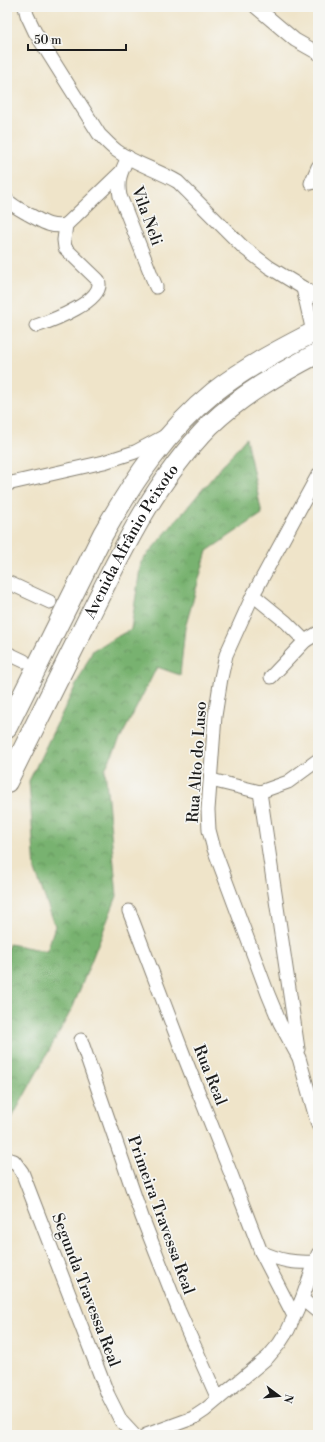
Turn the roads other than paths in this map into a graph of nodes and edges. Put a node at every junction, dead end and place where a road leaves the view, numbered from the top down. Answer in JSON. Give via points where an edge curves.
{"nodes":[{"id":1,"x":25,"y":7,"type":"edge"},
{"id":2,"x":256,"y":7,"type":"edge"},
{"id":3,"x":318,"y":53,"type":"edge"},
{"id":4,"x":128,"y":157,"type":"junction"},
{"id":5,"x":318,"y":167,"type":"edge"},
{"id":6,"x":120,"y":173,"type":"junction"},
{"id":7,"x":311,"y":183,"type":"dead end"},
{"id":8,"x":7,"y":200,"type":"edge"},
{"id":9,"x":66,"y":226,"type":"junction"},
{"id":10,"x":156,"y":287,"type":"dead end"},
{"id":11,"x":303,"y":288,"type":"junction"},
{"id":12,"x":318,"y":297,"type":"edge"},
{"id":13,"x":36,"y":326,"type":"dead end"},
{"id":14,"x":315,"y":331,"type":"edge"},
{"id":15,"x":318,"y":353,"type":"edge"},
{"id":16,"x":171,"y":433,"type":"junction"},
{"id":17,"x":318,"y":475,"type":"edge"},
{"id":18,"x":7,"y":484,"type":"edge"},
{"id":19,"x":7,"y":582,"type":"edge"},
{"id":20,"x":253,"y":594,"type":"junction"},
{"id":21,"x":50,"y":602,"type":"dead end"},
{"id":22,"x":318,"y":633,"type":"edge"},
{"id":23,"x":305,"y":641,"type":"junction"},
{"id":24,"x":7,"y":653,"type":"edge"},
{"id":25,"x":24,"y":661,"type":"dead end"},
{"id":26,"x":271,"y":677,"type":"dead end"},
{"id":27,"x":7,"y":727,"type":"edge"},
{"id":28,"x":318,"y":760,"type":"edge"},
{"id":29,"x":211,"y":780,"type":"junction"},
{"id":30,"x":7,"y":782,"type":"edge"},
{"id":31,"x":260,"y":792,"type":"junction"},
{"id":32,"x":129,"y":910,"type":"dead end"},
{"id":33,"x":81,"y":1040,"type":"dead end"},
{"id":34,"x":299,"y":1058,"type":"junction"},
{"id":35,"x":318,"y":1125,"type":"edge"},
{"id":36,"x":7,"y":1159,"type":"edge"},
{"id":37,"x":261,"y":1252,"type":"junction"},
{"id":38,"x":317,"y":1258,"type":"edge"},
{"id":39,"x":302,"y":1299,"type":"junction"},
{"id":40,"x":318,"y":1312,"type":"edge"},
{"id":41,"x":294,"y":1316,"type":"junction"},
{"id":42,"x":218,"y":1399,"type":"junction"},
{"id":43,"x":134,"y":1435,"type":"edge"},
{"id":44,"x":146,"y":1435,"type":"edge"}],
"edges":[{"from":1,"to":4,"type":"street","via":[[35,32],[99,134],[117,152]]},
{"from":2,"to":3,"type":"street","via":[[295,40]]},
{"from":4,"to":6,"type":"street","name":"Vila Neli"},
{"from":4,"to":11,"type":"street","via":[[178,182],[243,247]]},
{"from":5,"to":7,"type":"street"},
{"from":6,"to":9,"type":"street"},
{"from":6,"to":10,"type":"street","name":"Vila Neli","via":[[120,196]]},
{"from":8,"to":9,"type":"street","via":[[39,221]]},
{"from":9,"to":13,"type":"street","via":[[65,248],[98,280],[99,290],[70,312]]},
{"from":11,"to":12,"type":"street"},
{"from":11,"to":14,"type":"street"},
{"from":14,"to":16,"type":"main road","name":"Avenida Afrânio Peixoto","via":[[214,392]]},
{"from":15,"to":30,"type":"main road","name":"Avenida Afrânio Peixoto","via":[[268,381],[232,406],[211,425],[173,468],[129,537]]},
{"from":16,"to":18,"type":"street","via":[[135,452],[104,462]]},
{"from":16,"to":27,"type":"main road","name":"Avenida Afrânio Peixoto","via":[[132,485],[103,534]]},
{"from":17,"to":20,"type":"street","name":"Rua Alto do Luso"},
{"from":19,"to":21,"type":"street"},
{"from":20,"to":23,"type":"street"},
{"from":20,"to":29,"type":"street","name":"Rua Alto do Luso","via":[[223,666],[215,716]]},
{"from":22,"to":23,"type":"street"},
{"from":23,"to":26,"type":"street"},
{"from":24,"to":25,"type":"street"},
{"from":28,"to":31,"type":"street","via":[[288,782]]},
{"from":29,"to":31,"type":"street"},
{"from":29,"to":34,"type":"street","name":"Rua Alto do Luso","via":[[208,810],[209,830],[214,849],[268,994]]},
{"from":31,"to":34,"type":"street"},
{"from":32,"to":37,"type":"street","name":"Rua Real"},
{"from":33,"to":42,"type":"street","name":"Primeira Travessa Real","via":[[142,1217],[178,1309]]},
{"from":34,"to":35,"type":"street","name":"Rua Alto do Luso"},
{"from":36,"to":43,"type":"street","name":"Segunda Travessa Real","via":[[14,1161],[22,1172],[108,1395],[121,1421]]},
{"from":37,"to":38,"type":"street","via":[[296,1263]]},
{"from":37,"to":41,"type":"street","name":"Rua Real"},
{"from":38,"to":39,"type":"street"},
{"from":39,"to":40,"type":"street"},
{"from":39,"to":41,"type":"street"},
{"from":41,"to":42,"type":"street","via":[[288,1330],[268,1357]]},
{"from":42,"to":44,"type":"street","via":[[192,1418]]}]}
